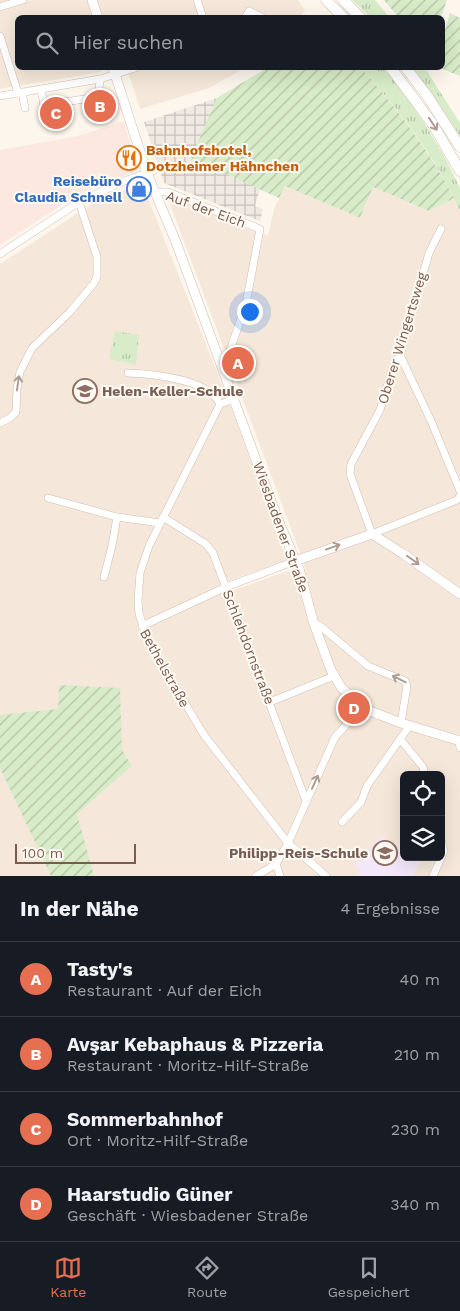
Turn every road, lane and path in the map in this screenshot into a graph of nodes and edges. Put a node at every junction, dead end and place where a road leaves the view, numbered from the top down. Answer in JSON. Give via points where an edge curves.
{"nodes":[{"id":1,"x":23,"y":0,"type":"edge"},
{"id":2,"x":92,"y":0,"type":"edge"},
{"id":3,"x":197,"y":0,"type":"edge"},
{"id":4,"x":326,"y":0,"type":"edge"},
{"id":5,"x":343,"y":0,"type":"edge"},
{"id":6,"x":0,"y":7,"type":"edge"},
{"id":7,"x":97,"y":15,"type":"edge"},
{"id":8,"x":202,"y":15,"type":"edge"},
{"id":9,"x":247,"y":15,"type":"edge"},
{"id":10,"x":257,"y":15,"type":"edge"},
{"id":11,"x":341,"y":15,"type":"edge"},
{"id":12,"x":358,"y":15,"type":"edge"},
{"id":13,"x":0,"y":36,"type":"edge"},
{"id":14,"x":392,"y":70,"type":"edge"},
{"id":15,"x":407,"y":70,"type":"edge"},
{"id":16,"x":117,"y":71,"type":"edge"},
{"id":17,"x":100,"y":79,"type":"junction"},
{"id":18,"x":41,"y":89,"type":"junction"},
{"id":19,"x":20,"y":93,"type":"junction"},
{"id":20,"x":0,"y":96,"type":"edge"},
{"id":21,"x":25,"y":108,"type":"dead end"},
{"id":22,"x":460,"y":147,"type":"edge"},
{"id":23,"x":460,"y":171,"type":"edge"},
{"id":24,"x":150,"y":172,"type":"junction"},
{"id":25,"x":160,"y":192,"type":"junction"},
{"id":26,"x":79,"y":202,"type":"junction"},
{"id":27,"x":440,"y":229,"type":"dead end"},
{"id":28,"x":176,"y":242,"type":"junction"},
{"id":29,"x":0,"y":254,"type":"edge"},
{"id":30,"x":400,"y":355,"type":"junction"},
{"id":31,"x":220,"y":361,"type":"junction"},
{"id":32,"x":128,"y":374,"type":"dead end"},
{"id":33,"x":235,"y":399,"type":"junction"},
{"id":34,"x":220,"y":404,"type":"junction"},
{"id":35,"x":0,"y":424,"type":"edge"},
{"id":36,"x":460,"y":491,"type":"edge"},
{"id":37,"x":460,"y":496,"type":"edge"},
{"id":38,"x":48,"y":498,"type":"dead end"},
{"id":39,"x":117,"y":517,"type":"junction"},
{"id":40,"x":161,"y":520,"type":"junction"},
{"id":41,"x":372,"y":534,"type":"junction"},
{"id":42,"x":295,"y":561,"type":"junction"},
{"id":43,"x":104,"y":578,"type":"dead end"},
{"id":44,"x":226,"y":587,"type":"junction"},
{"id":45,"x":460,"y":594,"type":"edge"},
{"id":46,"x":314,"y":624,"type":"junction"},
{"id":47,"x":142,"y":626,"type":"junction"},
{"id":48,"x":334,"y":676,"type":"junction"},
{"id":49,"x":270,"y":702,"type":"junction"},
{"id":50,"x":362,"y":708,"type":"junction"},
{"id":51,"x":405,"y":724,"type":"junction"},
{"id":52,"x":400,"y":739,"type":"junction"},
{"id":53,"x":460,"y":743,"type":"edge"},
{"id":54,"x":424,"y":771,"type":"edge"},
{"id":55,"x":306,"y":801,"type":"junction"},
{"id":56,"x":342,"y":822,"type":"dead end"},
{"id":57,"x":288,"y":843,"type":"junction"},
{"id":58,"x":440,"y":861,"type":"edge"},
{"id":59,"x":276,"y":864,"type":"junction"},
{"id":60,"x":256,"y":876,"type":"edge"},
{"id":61,"x":280,"y":876,"type":"edge"},
{"id":62,"x":326,"y":876,"type":"edge"},
{"id":63,"x":433,"y":876,"type":"edge"}],
"edges":[{"from":1,"to":6,"type":"street"},
{"from":2,"to":7,"type":"street"},
{"from":3,"to":8,"type":"street"},
{"from":4,"to":11,"type":"main road"},
{"from":5,"to":12,"type":"main road"},
{"from":9,"to":10,"type":"street","via":[[250,11]]},
{"from":13,"to":19,"type":"street"},
{"from":14,"to":23,"type":"main road","one_way":true,"via":[[432,123]]},
{"from":15,"to":22,"type":"main road"},
{"from":16,"to":17,"type":"street"},
{"from":16,"to":24,"type":"street","name":"Wiesbadener Straße"},
{"from":17,"to":18,"type":"street"},
{"from":17,"to":18,"type":"street","via":[[98,97],[44,105]]},
{"from":18,"to":19,"type":"street"},
{"from":19,"to":20,"type":"street"},
{"from":19,"to":21,"type":"street"},
{"from":24,"to":25,"type":"street","name":"Wiesbadener Straße"},
{"from":24,"to":26,"type":"street"},
{"from":24,"to":28,"type":"street","name":"Wiesbadener Straße"},
{"from":25,"to":28,"type":"street","name":"Wiesbadener Straße"},
{"from":25,"to":31,"type":"street","name":"Auf der Eich","via":[[168,192],[260,229],[246,304],[228,356]]},
{"from":26,"to":29,"type":"street"},
{"from":35,"to":26,"type":"street","one_way":true,"via":[[16,412],[20,372],[32,348],[69,313],[97,276],[97,257]]},
{"from":27,"to":30,"type":"street","name":"Oberer Wingertsweg","via":[[429,252]]},
{"from":28,"to":31,"type":"street","name":"Wiesbadener Straße"},
{"from":30,"to":36,"type":"street"},
{"from":30,"to":41,"type":"street","name":"Oberer Wingertsweg","via":[[380,410],[351,464],[350,474]]},
{"from":31,"to":33,"type":"street","name":"Wiesbadener Straße"},
{"from":32,"to":34,"type":"street","via":[[164,375],[206,389]]},
{"from":33,"to":34,"type":"street"},
{"from":33,"to":42,"type":"street","name":"Wiesbadener Straße"},
{"from":34,"to":40,"type":"street","name":"Bethelstraße"},
{"from":37,"to":41,"type":"street"},
{"from":38,"to":39,"type":"street"},
{"from":39,"to":40,"type":"street"},
{"from":39,"to":43,"type":"street"},
{"from":40,"to":44,"type":"street","name":"Schlehdornstraße","via":[[209,546]]},
{"from":40,"to":47,"type":"street","name":"Bethelstraße","via":[[140,573],[138,602]]},
{"from":42,"to":41,"type":"street","one_way":true},
{"from":41,"to":45,"type":"street","one_way":true},
{"from":42,"to":44,"type":"street"},
{"from":42,"to":46,"type":"street","name":"Wiesbadener Straße"},
{"from":44,"to":47,"type":"street"},
{"from":44,"to":49,"type":"street","name":"Schlehdornstraße"},
{"from":46,"to":48,"type":"street","name":"Wiesbadener Straße"},
{"from":51,"to":46,"type":"street","one_way":true,"via":[[405,681],[368,666],[320,625]]},
{"from":47,"to":57,"type":"street","name":"Bethelstraße","via":[[204,735]]},
{"from":48,"to":49,"type":"street"},
{"from":48,"to":50,"type":"street","name":"Wiesbadener Straße"},
{"from":49,"to":55,"type":"street","name":"Schlehdornstraße"},
{"from":50,"to":51,"type":"street","name":"Wiesbadener Straße"},
{"from":55,"to":50,"type":"street","one_way":true,"via":[[335,737]]},
{"from":51,"to":52,"type":"street"},
{"from":51,"to":53,"type":"street","name":"Wiesbadener Straße"},
{"from":52,"to":54,"type":"street"},
{"from":52,"to":56,"type":"street","via":[[367,786],[361,802]]},
{"from":55,"to":57,"type":"street"},
{"from":57,"to":59,"type":"street"},
{"from":57,"to":62,"type":"street","name":"Bethelstraße"},
{"from":58,"to":63,"type":"street"},
{"from":59,"to":60,"type":"street"},
{"from":59,"to":61,"type":"street"}]}
